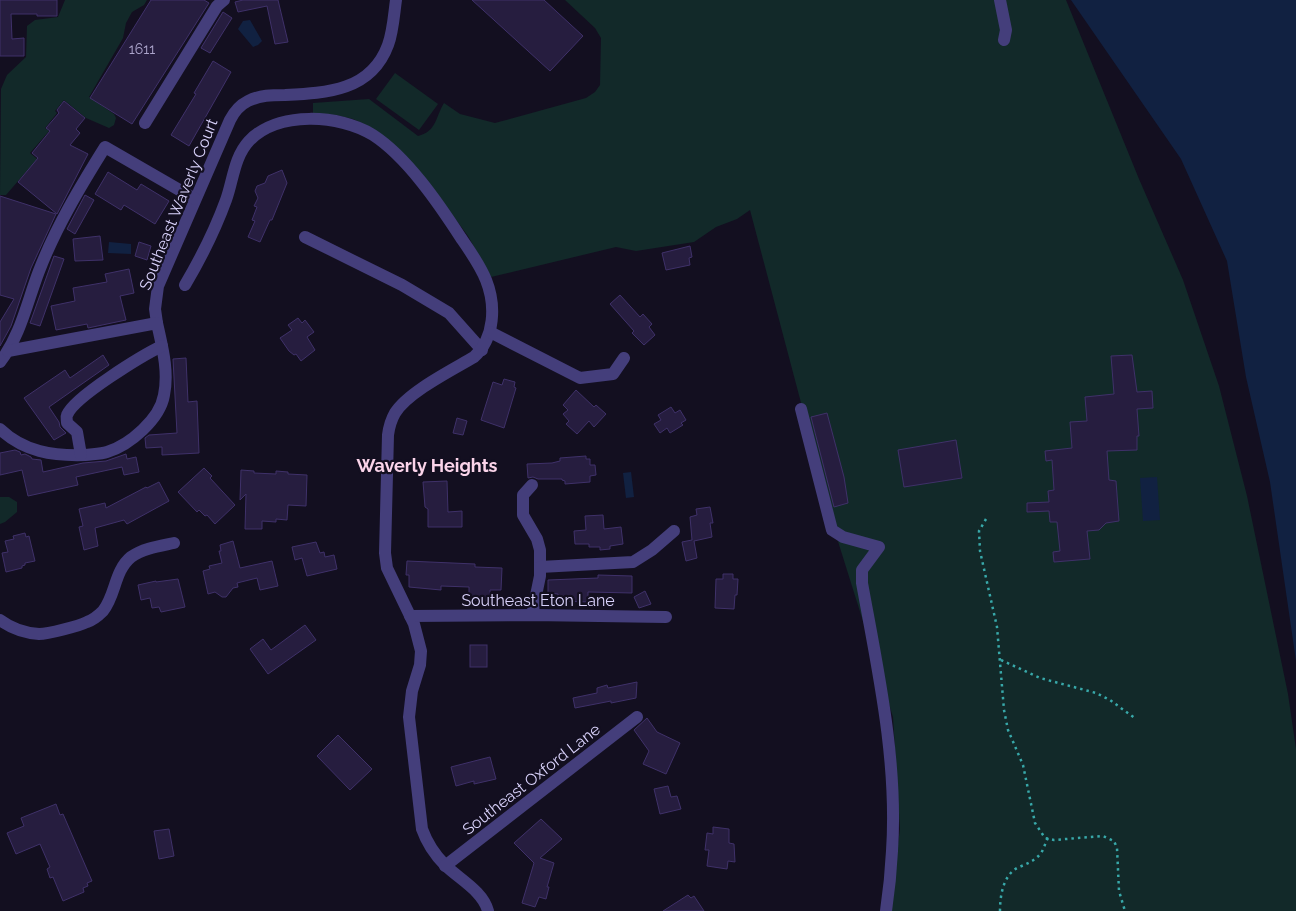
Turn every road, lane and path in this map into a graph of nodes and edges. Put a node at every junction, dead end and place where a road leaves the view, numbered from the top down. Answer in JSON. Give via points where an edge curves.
{"nodes":[{"id":1,"x":224,"y":0,"type":"edge"},
{"id":2,"x":396,"y":0,"type":"edge"},
{"id":3,"x":1000,"y":0,"type":"edge"},
{"id":4,"x":1004,"y":40,"type":"dead end"},
{"id":5,"x":145,"y":123,"type":"dead end"},
{"id":6,"x":195,"y":200,"type":"junction"},
{"id":7,"x":305,"y":237,"type":"dead end"},
{"id":8,"x":185,"y":285,"type":"dead end"},
{"id":9,"x":157,"y":323,"type":"junction"},
{"id":10,"x":490,"y":332,"type":"junction"},
{"id":11,"x":162,"y":346,"type":"junction"},
{"id":12,"x":482,"y":350,"type":"junction"},
{"id":13,"x":8,"y":351,"type":"junction"},
{"id":14,"x":624,"y":358,"type":"dead end"},
{"id":15,"x":0,"y":362,"type":"edge"},
{"id":16,"x":801,"y":409,"type":"dead end"},
{"id":17,"x":0,"y":429,"type":"edge"},
{"id":18,"x":81,"y":455,"type":"junction"},
{"id":19,"x":532,"y":485,"type":"dead end"},
{"id":20,"x":986,"y":519,"type":"dead end"},
{"id":21,"x":674,"y":531,"type":"dead end"},
{"id":22,"x":174,"y":543,"type":"dead end"},
{"id":23,"x":540,"y":567,"type":"junction"},
{"id":24,"x":532,"y":615,"type":"junction"},
{"id":25,"x":410,"y":616,"type":"junction"},
{"id":26,"x":666,"y":617,"type":"dead end"},
{"id":27,"x":0,"y":620,"type":"edge"},
{"id":28,"x":1000,"y":660,"type":"junction"},
{"id":29,"x":637,"y":717,"type":"dead end"},
{"id":30,"x":1136,"y":719,"type":"dead end"},
{"id":31,"x":1048,"y":838,"type":"junction"},
{"id":32,"x":446,"y":866,"type":"junction"},
{"id":33,"x":488,"y":911,"type":"edge"},
{"id":34,"x":886,"y":911,"type":"edge"},
{"id":35,"x":1000,"y":911,"type":"edge"},
{"id":36,"x":1125,"y":911,"type":"edge"}],
"edges":[{"from":1,"to":5,"type":"street","via":[[217,6]]},
{"from":2,"to":6,"type":"street","name":"Southeast Waverly Court","via":[[388,44],[378,64],[366,76],[343,88],[318,93],[260,96],[246,101],[230,120]]},
{"from":3,"to":4,"type":"street","via":[[1006,30]]},
{"from":6,"to":9,"type":"street","name":"Southeast Waverly Court","via":[[158,286]]},
{"from":6,"to":13,"type":"street","via":[[105,147],[54,234],[19,330]]},
{"from":7,"to":12,"type":"street","via":[[402,285],[449,313]]},
{"from":8,"to":10,"type":"street","via":[[213,234],[237,160],[249,141],[264,129],[281,122],[334,120],[360,128],[382,142],[434,197],[486,280],[492,309]]},
{"from":9,"to":11,"type":"street","name":"Southeast Waverly Court"},
{"from":9,"to":13,"type":"street"},
{"from":10,"to":12,"type":"street"},
{"from":10,"to":14,"type":"street","via":[[580,378],[613,374]]},
{"from":11,"to":18,"type":"street","name":"Southeast Waverly Court","via":[[166,379],[164,396],[153,418],[136,436],[108,452]]},
{"from":11,"to":18,"type":"street","via":[[144,354],[80,399],[67,415],[67,423],[77,432]]},
{"from":12,"to":25,"type":"street","via":[[415,394],[396,412],[390,423],[385,553],[387,568]]},
{"from":13,"to":15,"type":"street"},
{"from":16,"to":34,"type":"street","via":[[832,530],[843,537],[879,547],[862,570],[862,583],[886,721],[890,765],[892,849]]},
{"from":17,"to":18,"type":"street","name":"Southeast Waverly Court","via":[[10,438],[50,454]]},
{"from":19,"to":23,"type":"street","via":[[523,495],[523,515],[537,539]]},
{"from":20,"to":28,"type":"path","via":[[979,532],[980,551],[998,627]]},
{"from":21,"to":23,"type":"street","via":[[633,562]]},
{"from":22,"to":27,"type":"street","via":[[148,548],[132,557],[117,576],[104,610],[87,622],[41,634],[11,628]]},
{"from":23,"to":24,"type":"street"},
{"from":24,"to":25,"type":"street","name":"Southeast Eton Lane"},
{"from":24,"to":26,"type":"street","name":"Southeast Eton Lane"},
{"from":25,"to":32,"type":"street","via":[[421,650],[409,717],[422,829],[427,844]]},
{"from":28,"to":30,"type":"path","via":[[1040,678],[1110,700]]},
{"from":28,"to":31,"type":"path","via":[[1008,730],[1023,765],[1032,817],[1040,832]]},
{"from":29,"to":32,"type":"street","name":"Southeast Oxford Lane"},
{"from":31,"to":35,"type":"path","via":[[1033,860],[1015,869],[1008,878],[1002,889]]},
{"from":31,"to":36,"type":"path","via":[[1102,836],[1114,841],[1119,891]]},
{"from":32,"to":33,"type":"street","via":[[482,898]]}]}
